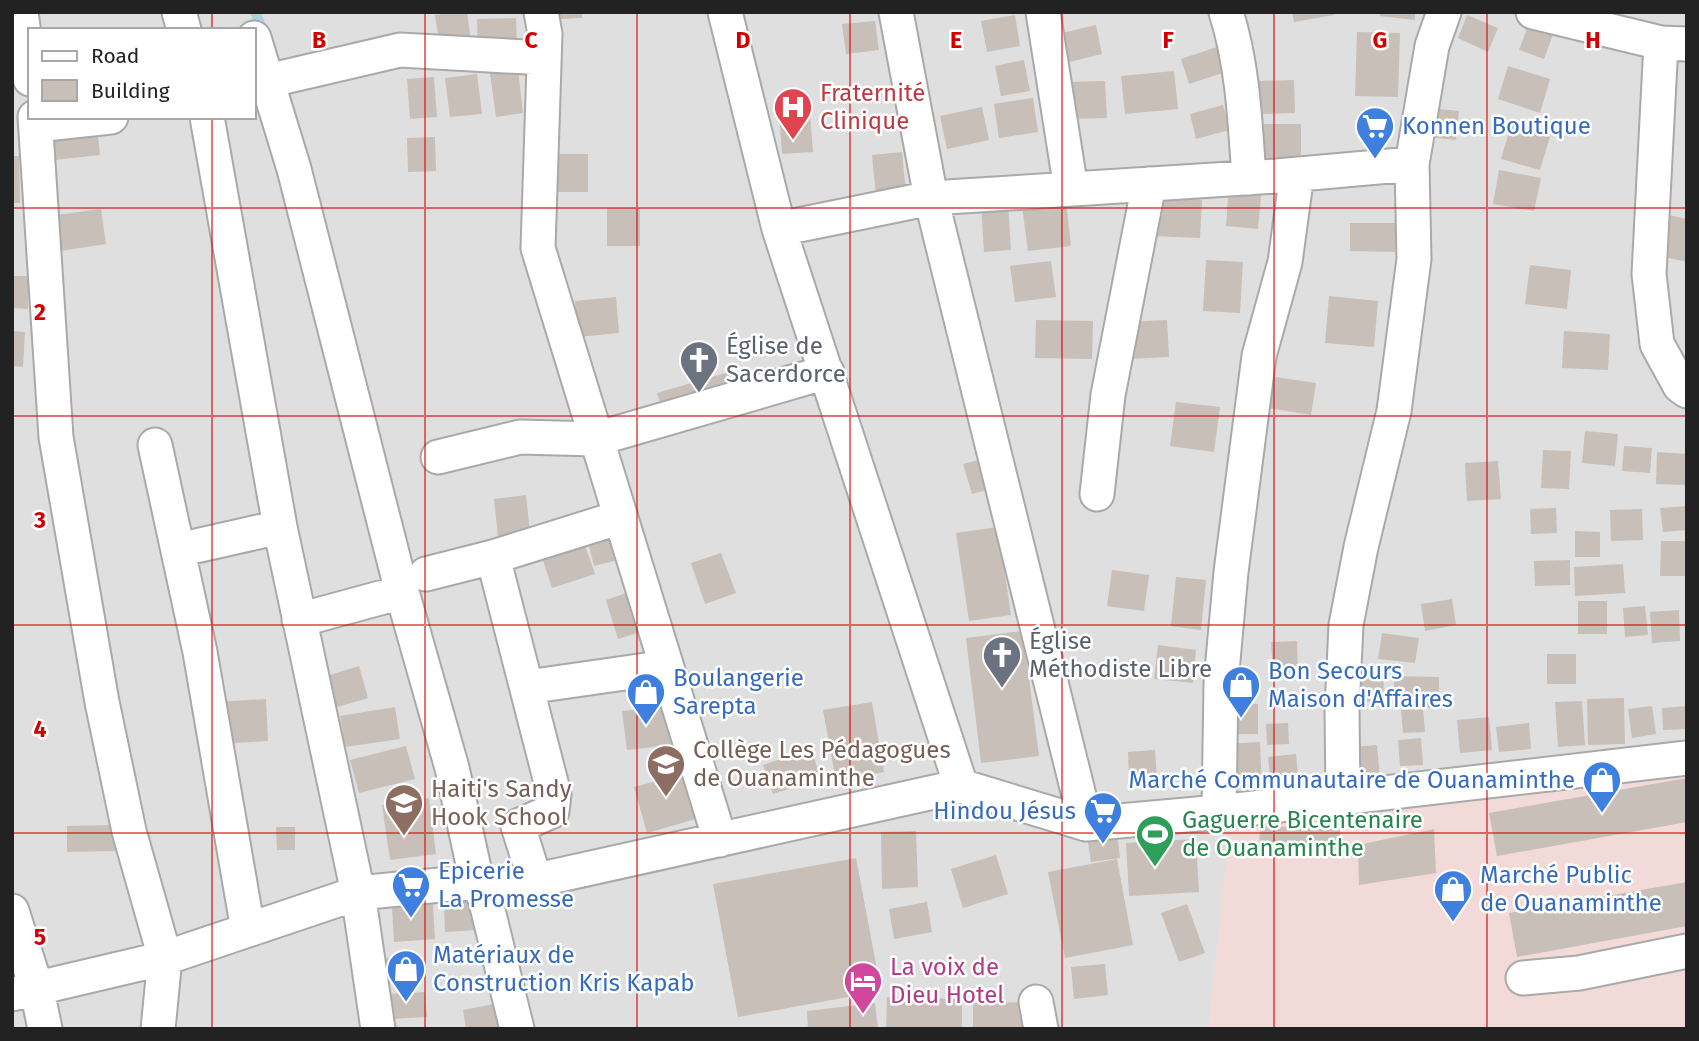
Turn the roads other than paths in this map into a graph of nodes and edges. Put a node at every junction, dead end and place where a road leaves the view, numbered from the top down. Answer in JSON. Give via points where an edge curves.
{"nodes":[{"id":1,"x":22,"y":12,"type":"edge"},
{"id":2,"x":541,"y":12,"type":"edge"},
{"id":3,"x":725,"y":12,"type":"edge"},
{"id":4,"x":896,"y":12,"type":"edge"},
{"id":5,"x":1043,"y":12,"type":"edge"},
{"id":6,"x":1226,"y":12,"type":"edge"},
{"id":7,"x":1444,"y":12,"type":"edge"},
{"id":8,"x":1533,"y":12,"type":"edge"},
{"id":9,"x":1674,"y":44,"type":"edge"},
{"id":10,"x":256,"y":45,"type":"edge"},
{"id":11,"x":544,"y":58,"type":"junction"},
{"id":12,"x":28,"y":62,"type":"edge"},
{"id":13,"x":267,"y":81,"type":"junction"},
{"id":14,"x":73,"y":119,"type":"edge"},
{"id":15,"x":207,"y":119,"type":"edge"},
{"id":16,"x":35,"y":121,"type":"edge"},
{"id":17,"x":1412,"y":163,"type":"junction"},
{"id":18,"x":1297,"y":174,"type":"junction"},
{"id":19,"x":1249,"y":178,"type":"junction"},
{"id":20,"x":1149,"y":184,"type":"junction"},
{"id":21,"x":1070,"y":189,"type":"junction"},
{"id":22,"x":931,"y":198,"type":"junction"},
{"id":23,"x":779,"y":229,"type":"junction"},
{"id":24,"x":827,"y":372,"type":"junction"},
{"id":25,"x":1687,"y":391,"type":"edge"},
{"id":26,"x":596,"y":439,"type":"junction"},
{"id":27,"x":155,"y":445,"type":"dead end"},
{"id":28,"x":438,"y":457,"type":"dead end"},
{"id":29,"x":1097,"y":494,"type":"dead end"},
{"id":30,"x":621,"y":517,"type":"junction"},
{"id":31,"x":280,"y":527,"type":"junction"},
{"id":32,"x":178,"y":550,"type":"junction"},
{"id":33,"x":493,"y":557,"type":"junction"},
{"id":34,"x":414,"y":583,"type":"junction"},
{"id":35,"x":299,"y":620,"type":"junction"},
{"id":36,"x":667,"y":667,"type":"junction"},
{"id":37,"x":527,"y":687,"type":"junction"},
{"id":38,"x":1687,"y":758,"type":"edge"},
{"id":39,"x":961,"y":786,"type":"junction"},
{"id":40,"x":1343,"y":798,"type":"junction"},
{"id":41,"x":1219,"y":812,"type":"junction"},
{"id":42,"x":1086,"y":824,"type":"junction"},
{"id":43,"x":720,"y":840,"type":"junction"},
{"id":44,"x":535,"y":880,"type":"junction"},
{"id":45,"x":487,"y":884,"type":"junction"},
{"id":46,"x":358,"y":892,"type":"junction"},
{"id":47,"x":12,"y":911,"type":"edge"},
{"id":48,"x":248,"y":930,"type":"junction"},
{"id":49,"x":1687,"y":951,"type":"edge"},
{"id":50,"x":165,"y":958,"type":"junction"},
{"id":51,"x":1523,"y":978,"type":"dead end"},
{"id":52,"x":25,"y":992,"type":"edge"},
{"id":53,"x":45,"y":1029,"type":"edge"},
{"id":54,"x":158,"y":1029,"type":"edge"},
{"id":55,"x":378,"y":1029,"type":"edge"},
{"id":56,"x":517,"y":1029,"type":"edge"}],
"edges":[{"from":1,"to":12,"type":"street"},
{"from":2,"to":11,"type":"street"},
{"from":3,"to":23,"type":"street"},
{"from":4,"to":22,"type":"street"},
{"from":5,"to":21,"type":"street"},
{"from":6,"to":19,"type":"street","via":[[1243,87]]},
{"from":7,"to":17,"type":"street","via":[[1432,46]]},
{"from":8,"to":9,"type":"street"},
{"from":9,"to":25,"type":"street","via":[[1649,274],[1657,344]]},
{"from":10,"to":13,"type":"street"},
{"from":11,"to":13,"type":"street","via":[[400,50]]},
{"from":11,"to":26,"type":"street","via":[[538,248]]},
{"from":13,"to":34,"type":"street"},
{"from":14,"to":16,"type":"street"},
{"from":15,"to":31,"type":"street"},
{"from":16,"to":50,"type":"street","via":[[56,437],[107,728],[129,831]]},
{"from":17,"to":18,"type":"street"},
{"from":17,"to":40,"type":"street","via":[[1414,259],[1394,411],[1346,625]]},
{"from":18,"to":19,"type":"street"},
{"from":18,"to":41,"type":"street","via":[[1285,262],[1259,356],[1231,572],[1221,682]]},
{"from":19,"to":20,"type":"street"},
{"from":20,"to":21,"type":"street"},
{"from":20,"to":29,"type":"street","via":[[1108,395]]},
{"from":21,"to":22,"type":"street"},
{"from":22,"to":23,"type":"street"},
{"from":22,"to":42,"type":"street"},
{"from":23,"to":24,"type":"street"},
{"from":24,"to":26,"type":"street"},
{"from":24,"to":39,"type":"street"},
{"from":26,"to":28,"type":"street","via":[[520,437]]},
{"from":26,"to":30,"type":"street"},
{"from":27,"to":32,"type":"street"},
{"from":30,"to":33,"type":"street"},
{"from":30,"to":36,"type":"street"},
{"from":31,"to":32,"type":"street"},
{"from":31,"to":35,"type":"street"},
{"from":32,"to":48,"type":"street"},
{"from":33,"to":34,"type":"street"},
{"from":33,"to":37,"type":"street"},
{"from":34,"to":35,"type":"street"},
{"from":34,"to":45,"type":"street","via":[[452,768]]},
{"from":35,"to":46,"type":"street"},
{"from":36,"to":37,"type":"street"},
{"from":36,"to":43,"type":"street"},
{"from":37,"to":44,"type":"street","via":[[554,794],[552,811],[518,826]]},
{"from":38,"to":40,"type":"street"},
{"from":39,"to":42,"type":"street"},
{"from":39,"to":43,"type":"street"},
{"from":40,"to":41,"type":"street"},
{"from":41,"to":42,"type":"street"},
{"from":43,"to":44,"type":"street"},
{"from":44,"to":45,"type":"street"},
{"from":45,"to":46,"type":"street"},
{"from":45,"to":56,"type":"street","via":[[485,898]]},
{"from":46,"to":48,"type":"street"},
{"from":46,"to":55,"type":"street"},
{"from":47,"to":52,"type":"street"},
{"from":48,"to":50,"type":"street"},
{"from":49,"to":51,"type":"street","via":[[1579,973]]},
{"from":50,"to":52,"type":"street"},
{"from":50,"to":54,"type":"street"},
{"from":52,"to":53,"type":"street"}]}
